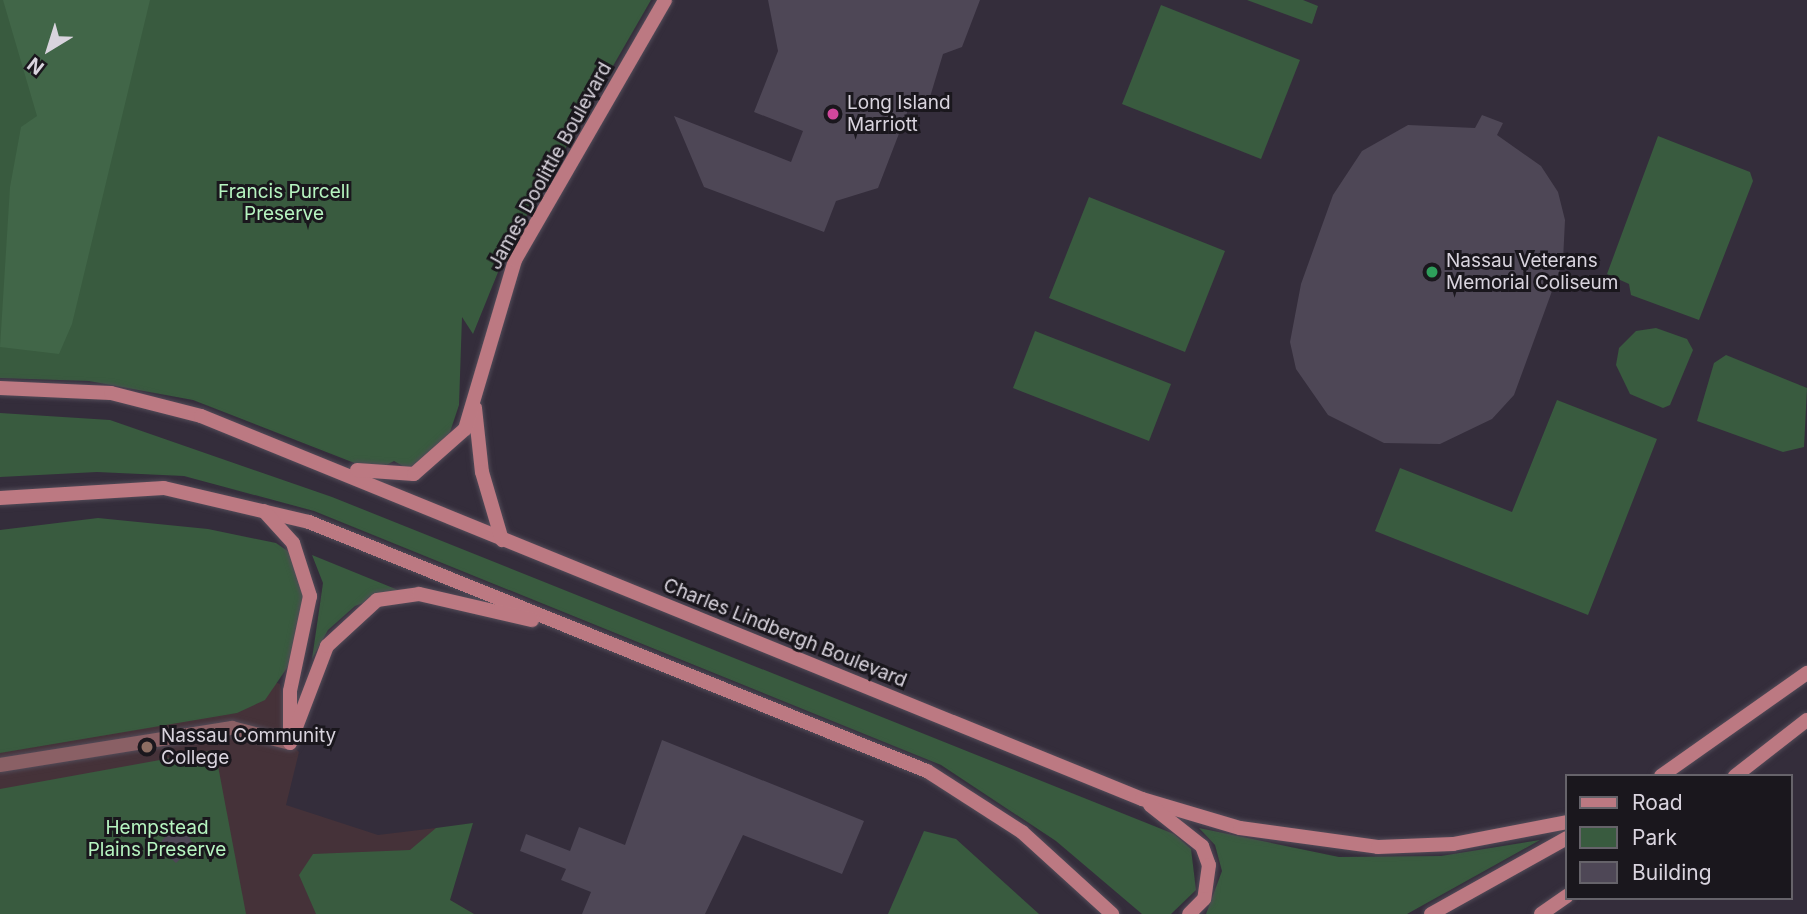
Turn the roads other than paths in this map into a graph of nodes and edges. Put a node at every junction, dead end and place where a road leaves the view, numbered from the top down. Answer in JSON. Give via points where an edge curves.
{"nodes":[{"id":1,"x":665,"y":0,"type":"edge"},
{"id":2,"x":0,"y":388,"type":"edge"},
{"id":3,"x":474,"y":398,"type":"junction"},
{"id":4,"x":307,"y":456,"type":"junction"},
{"id":5,"x":0,"y":498,"type":"edge"},
{"id":6,"x":263,"y":510,"type":"junction"},
{"id":7,"x":502,"y":540,"type":"junction"},
{"id":8,"x":568,"y":626,"type":"junction"},
{"id":9,"x":1807,"y":673,"type":"edge"},
{"id":10,"x":1807,"y":720,"type":"edge"},
{"id":11,"x":290,"y":743,"type":"junction"},
{"id":12,"x":0,"y":765,"type":"edge"},
{"id":13,"x":1664,"y":774,"type":"edge"},
{"id":14,"x":1738,"y":774,"type":"edge"},
{"id":15,"x":1142,"y":799,"type":"junction"},
{"id":16,"x":1566,"y":822,"type":"edge"},
{"id":17,"x":1566,"y":839,"type":"edge"},
{"id":18,"x":1566,"y":897,"type":"edge"},
{"id":19,"x":1112,"y":914,"type":"edge"},
{"id":20,"x":1189,"y":914,"type":"edge"},
{"id":21,"x":1431,"y":914,"type":"edge"},
{"id":22,"x":1541,"y":914,"type":"edge"}],
"edges":[{"from":1,"to":3,"type":"main road","name":"James Doolittle Boulevard","via":[[515,260],[494,316]]},
{"from":2,"to":4,"type":"main road","name":"Charles Lindbergh Boulevard","via":[[111,393],[201,416]]},
{"from":3,"to":4,"type":"main road","name":"James Doolittle Boulevard","via":[[457,440],[414,474],[378,476]]},
{"from":3,"to":7,"type":"main road","name":"James Doolittle Boulevard","via":[[482,472]]},
{"from":4,"to":7,"type":"main road","name":"Charles Lindbergh Boulevard"},
{"from":5,"to":6,"type":"main road","via":[[164,488]]},
{"from":6,"to":8,"type":"main road"},
{"from":6,"to":11,"type":"main road","via":[[293,543],[310,596],[290,691]]},
{"from":7,"to":15,"type":"main road","name":"Charles Lindbergh Boulevard"},
{"from":8,"to":11,"type":"main road","via":[[419,594],[377,600],[327,646]]},
{"from":8,"to":19,"type":"main road","via":[[927,772],[1021,832]]},
{"from":9,"to":13,"type":"main road"},
{"from":10,"to":14,"type":"main road"},
{"from":11,"to":12,"type":"street","via":[[210,731]]},
{"from":15,"to":16,"type":"main road","name":"Charles Lindbergh Boulevard","via":[[1298,841],[1378,848],[1454,844]]},
{"from":15,"to":20,"type":"main road","via":[[1202,846],[1208,885]]},
{"from":17,"to":21,"type":"main road"},
{"from":18,"to":22,"type":"main road"}]}
